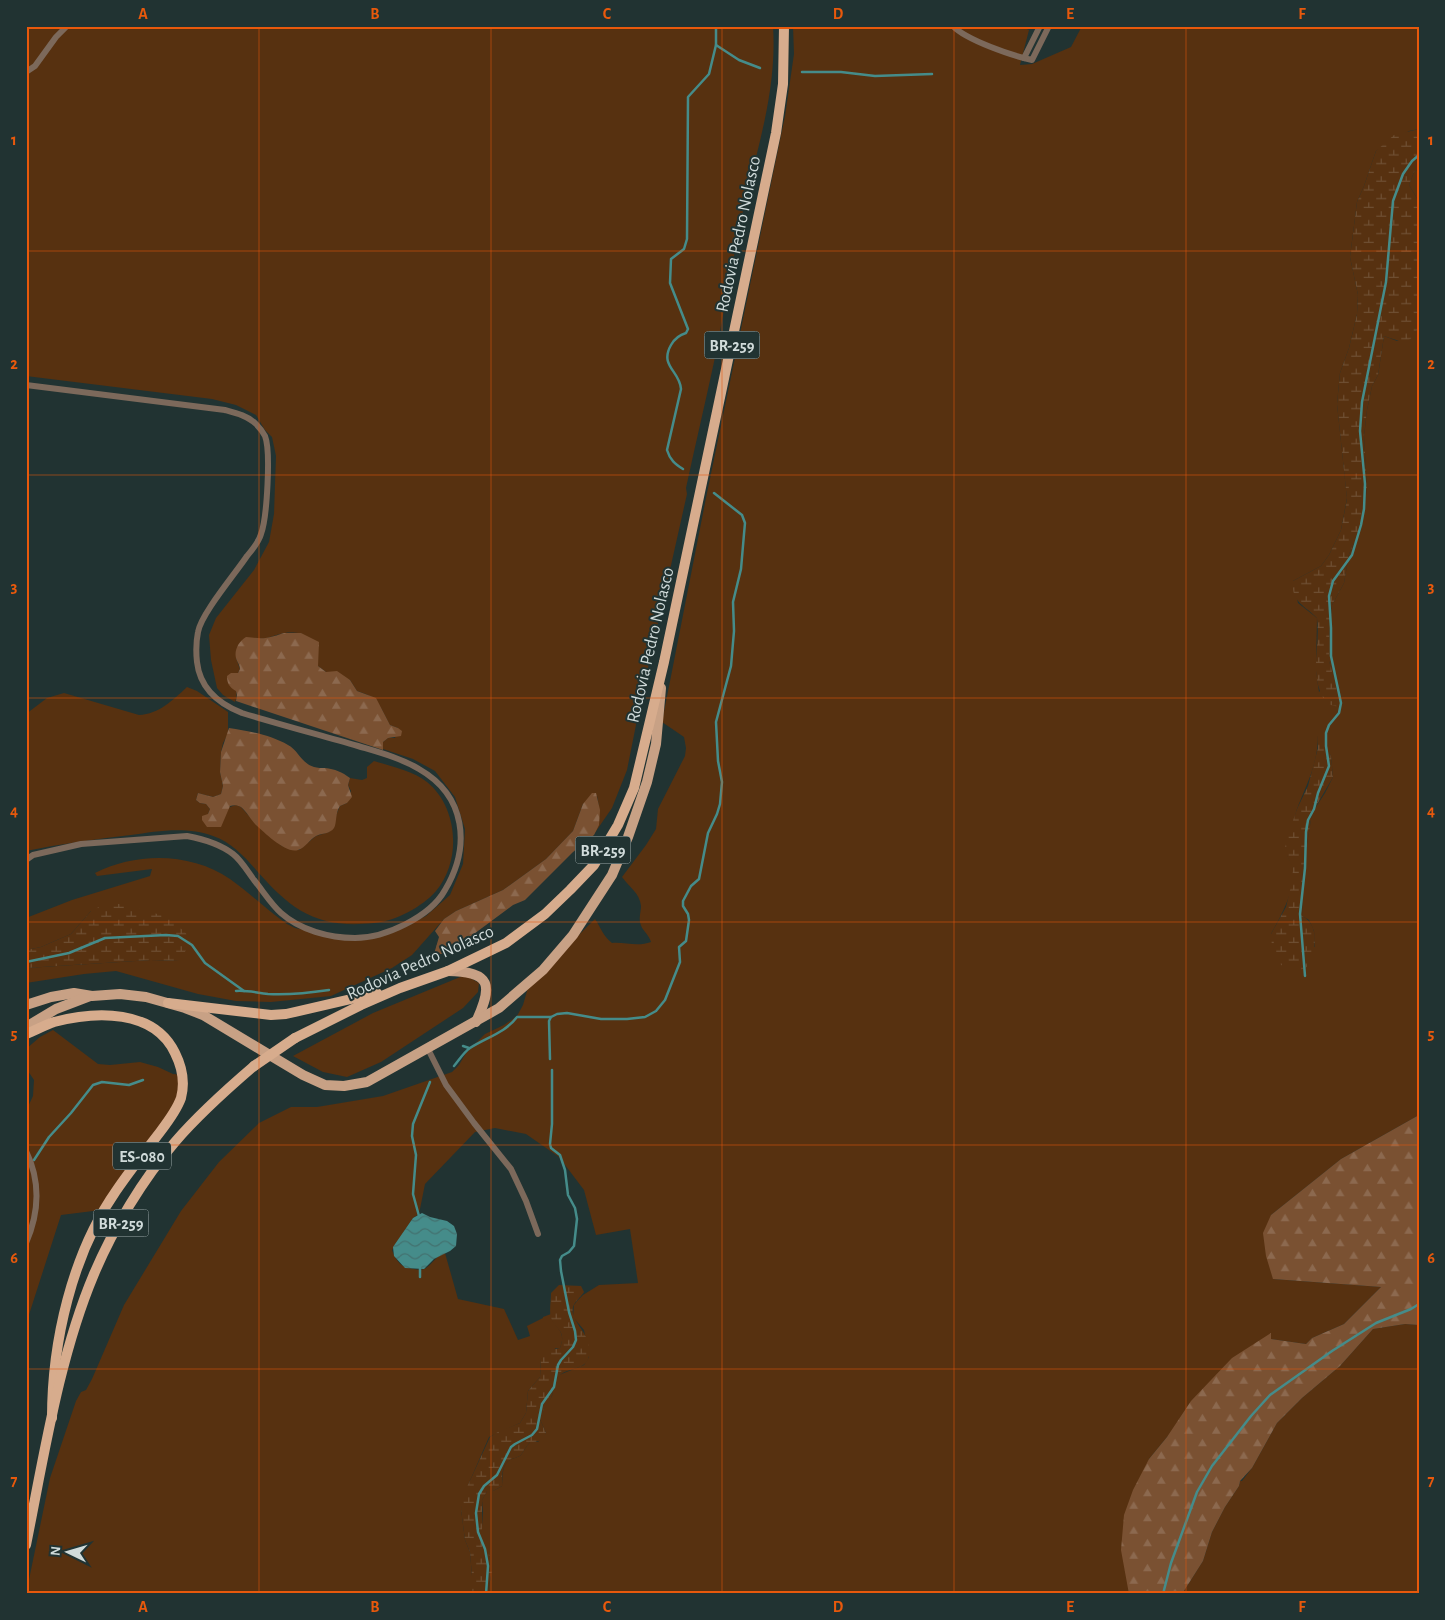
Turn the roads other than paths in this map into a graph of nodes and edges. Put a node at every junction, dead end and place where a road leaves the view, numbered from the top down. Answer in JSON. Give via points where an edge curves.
{"nodes":[{"id":1,"x":67,"y":26,"type":"edge"},
{"id":2,"x":784,"y":26,"type":"edge"},
{"id":3,"x":1040,"y":26,"type":"edge"},
{"id":4,"x":1050,"y":26,"type":"edge"},
{"id":5,"x":956,"y":28,"type":"edge"},
{"id":6,"x":1024,"y":58,"type":"junction"},
{"id":7,"x":26,"y":72,"type":"edge"},
{"id":8,"x":26,"y":385,"type":"edge"},
{"id":9,"x":664,"y":662,"type":"junction"},
{"id":10,"x":26,"y":860,"type":"edge"},
{"id":11,"x":448,"y":971,"type":"junction"},
{"id":12,"x":400,"y":988,"type":"junction"},
{"id":13,"x":92,"y":996,"type":"junction"},
{"id":14,"x":168,"y":1003,"type":"junction"},
{"id":15,"x":26,"y":1005,"type":"edge"},
{"id":16,"x":476,"y":1022,"type":"junction"},
{"id":17,"x":26,"y":1027,"type":"edge"},
{"id":18,"x":26,"y":1034,"type":"edge"},
{"id":19,"x":427,"y":1047,"type":"junction"},
{"id":20,"x":26,"y":1151,"type":"edge"},
{"id":21,"x":517,"y":1179,"type":"junction"},
{"id":22,"x":528,"y":1189,"type":"dead end"},
{"id":23,"x":538,"y":1234,"type":"dead end"},
{"id":24,"x":26,"y":1243,"type":"edge"},
{"id":25,"x":52,"y":1418,"type":"junction"},
{"id":26,"x":26,"y":1545,"type":"edge"}],
"edges":[{"from":1,"to":7,"type":"street","via":[[36,66]]},
{"from":2,"to":9,"type":"highway","name":"Rodovia Pedro Nolasco","number":"BR-259","via":[[784,84],[776,134]]},
{"from":3,"to":6,"type":"street"},
{"from":4,"to":6,"type":"street","via":[[1033,59]]},
{"from":5,"to":6,"type":"street","via":[[981,43]]},
{"from":8,"to":10,"type":"street","via":[[226,410],[257,424],[265,436],[268,451],[261,535],[198,630],[198,670],[205,686],[216,700],[242,713],[381,753],[418,768],[450,798],[460,821],[461,842],[455,872],[444,893],[430,909],[406,924],[374,936],[355,938],[324,935],[294,922],[270,901],[234,854],[202,839],[188,836],[81,844],[33,855]]},
{"from":9,"to":11,"type":"highway","name":"Rodovia Pedro Nolasco","number":"BR-259","via":[[634,788],[618,825],[594,865],[546,914],[506,943]]},
{"from":9,"to":16,"type":"main road","via":[[656,744],[647,782],[612,875],[573,935],[543,970],[499,1008]]},
{"from":11,"to":12,"type":"highway","name":"Rodovia Pedro Nolasco","number":"BR-259"},
{"from":11,"to":16,"type":"main road","via":[[471,973],[484,980],[487,993]]},
{"from":12,"to":14,"type":"highway","via":[[271,1015]]},
{"from":12,"to":25,"type":"highway","name":"Rodovia Pedro Nolasco","number":"BR-259","bridge":true,"via":[[295,1038],[254,1066],[207,1107],[175,1142],[128,1210],[94,1274],[74,1332]]},
{"from":13,"to":14,"type":"main road","via":[[120,994]]},
{"from":13,"to":15,"type":"main road","via":[[74,993]]},
{"from":13,"to":17,"type":"main road","via":[[56,1009]]},
{"from":14,"to":19,"type":"main road","via":[[203,1015],[303,1075],[332,1087],[366,1082]]},
{"from":16,"to":19,"type":"main road"},
{"from":18,"to":25,"type":"highway","number":"ES-080","via":[[75,1018],[100,1016],[140,1020],[163,1035],[173,1048],[183,1084],[174,1113],[115,1192],[94,1228],[77,1269],[58,1341]]},
{"from":19,"to":21,"type":"street","via":[[446,1085]]},
{"from":20,"to":24,"type":"street","via":[[37,1191],[33,1227]]},
{"from":21,"to":22,"type":"street"},
{"from":21,"to":23,"type":"street"},
{"from":25,"to":26,"type":"highway","name":"Rodovia Pedro Nolasco","number":"BR-259"}]}
